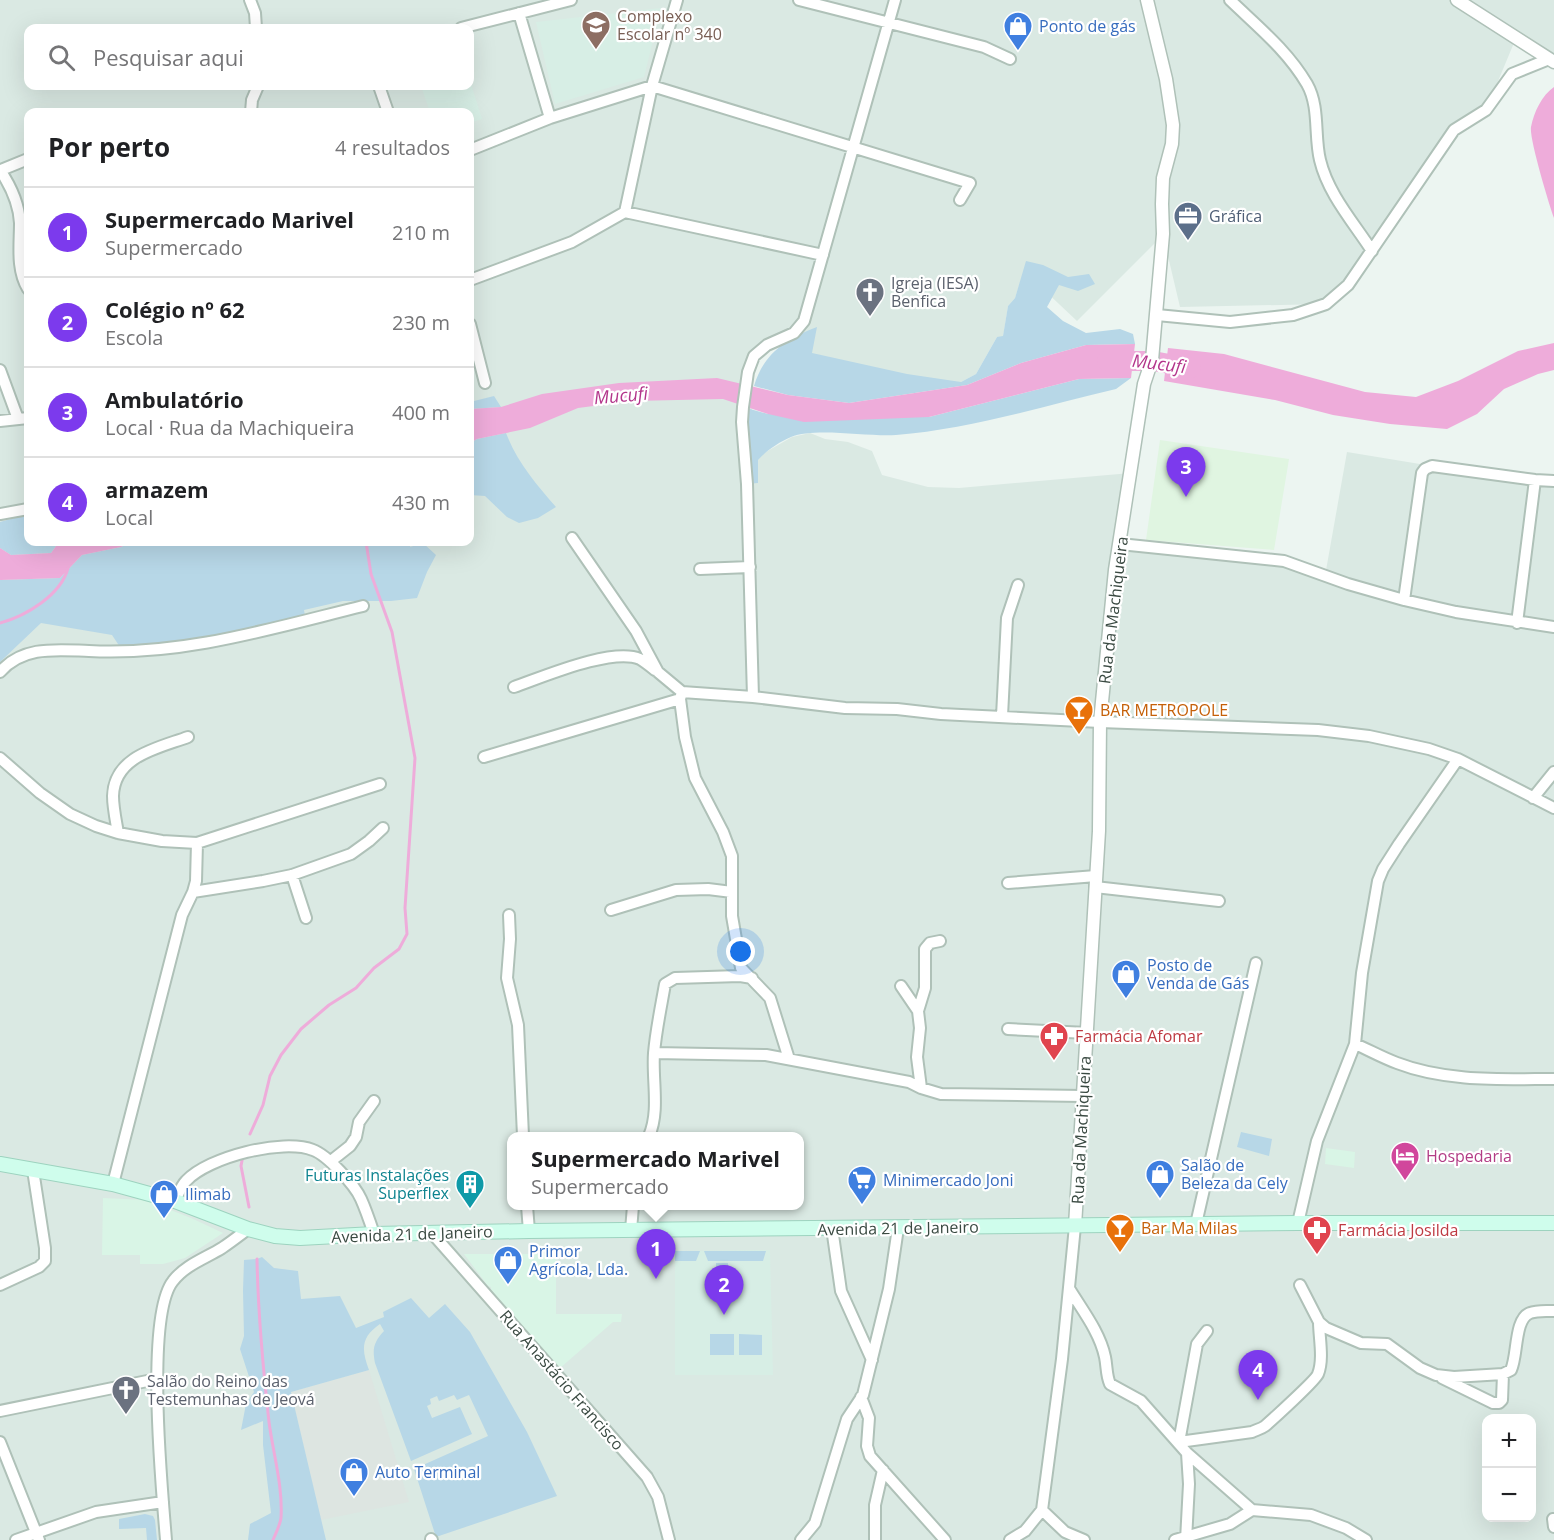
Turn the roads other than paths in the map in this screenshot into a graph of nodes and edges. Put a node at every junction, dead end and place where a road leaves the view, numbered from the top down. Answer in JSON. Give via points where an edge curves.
{"nodes":[{"id":1,"x":250,"y":0,"type":"edge"},
{"id":2,"x":571,"y":0,"type":"edge"},
{"id":3,"x":677,"y":0,"type":"edge"},
{"id":4,"x":799,"y":0,"type":"edge"},
{"id":5,"x":895,"y":0,"type":"edge"},
{"id":6,"x":1147,"y":0,"type":"edge"},
{"id":7,"x":1230,"y":0,"type":"edge"},
{"id":8,"x":1457,"y":0,"type":"edge"},
{"id":9,"x":519,"y":13,"type":"junction"},
{"id":10,"x":889,"y":23,"type":"junction"},
{"id":11,"x":256,"y":24,"type":"edge"},
{"id":12,"x":474,"y":24,"type":"edge"},
{"id":13,"x":1010,"y":59,"type":"dead end"},
{"id":14,"x":1552,"y":61,"type":"edge"},
{"id":15,"x":652,"y":86,"type":"junction"},
{"id":16,"x":256,"y":90,"type":"edge"},
{"id":17,"x":380,"y":90,"type":"edge"},
{"id":18,"x":251,"y":108,"type":"edge"},
{"id":19,"x":387,"y":108,"type":"edge"},
{"id":20,"x":550,"y":118,"type":"junction"},
{"id":21,"x":474,"y":148,"type":"edge"},
{"id":22,"x":852,"y":148,"type":"junction"},
{"id":23,"x":24,"y":161,"type":"edge"},
{"id":24,"x":0,"y":170,"type":"edge"},
{"id":25,"x":960,"y":200,"type":"dead end"},
{"id":26,"x":625,"y":212,"type":"junction"},
{"id":27,"x":1372,"y":251,"type":"junction"},
{"id":28,"x":823,"y":255,"type":"junction"},
{"id":29,"x":24,"y":277,"type":"edge"},
{"id":30,"x":474,"y":279,"type":"edge"},
{"id":31,"x":1157,"y":315,"type":"junction"},
{"id":32,"x":474,"y":340,"type":"edge"},
{"id":33,"x":0,"y":370,"type":"edge"},
{"id":34,"x":485,"y":383,"type":"dead end"},
{"id":35,"x":23,"y":419,"type":"edge"},
{"id":36,"x":0,"y":422,"type":"edge"},
{"id":37,"x":1534,"y":480,"type":"junction"},
{"id":38,"x":1554,"y":481,"type":"edge"},
{"id":39,"x":24,"y":510,"type":"edge"},
{"id":40,"x":0,"y":514,"type":"edge"},
{"id":41,"x":572,"y":538,"type":"dead end"},
{"id":42,"x":1120,"y":544,"type":"junction"},
{"id":43,"x":750,"y":567,"type":"junction"},
{"id":44,"x":700,"y":569,"type":"dead end"},
{"id":45,"x":1018,"y":585,"type":"dead end"},
{"id":46,"x":1404,"y":600,"type":"junction"},
{"id":47,"x":363,"y":606,"type":"dead end"},
{"id":48,"x":1517,"y":623,"type":"junction"},
{"id":49,"x":1554,"y":627,"type":"edge"},
{"id":50,"x":0,"y":672,"type":"edge"},
{"id":51,"x":658,"y":672,"type":"junction"},
{"id":52,"x":514,"y":687,"type":"dead end"},
{"id":53,"x":681,"y":696,"type":"junction"},
{"id":54,"x":753,"y":697,"type":"junction"},
{"id":55,"x":1002,"y":716,"type":"junction"},
{"id":56,"x":1100,"y":722,"type":"junction"},
{"id":57,"x":188,"y":737,"type":"dead end"},
{"id":58,"x":484,"y":757,"type":"dead end"},
{"id":59,"x":0,"y":758,"type":"edge"},
{"id":60,"x":1458,"y":759,"type":"junction"},
{"id":61,"x":1554,"y":772,"type":"edge"},
{"id":62,"x":380,"y":784,"type":"dead end"},
{"id":63,"x":1533,"y":798,"type":"junction"},
{"id":64,"x":1554,"y":808,"type":"edge"},
{"id":65,"x":383,"y":828,"type":"dead end"},
{"id":66,"x":118,"y":833,"type":"junction"},
{"id":67,"x":198,"y":843,"type":"junction"},
{"id":68,"x":292,"y":875,"type":"junction"},
{"id":69,"x":1096,"y":882,"type":"junction"},
{"id":70,"x":1008,"y":883,"type":"dead end"},
{"id":71,"x":193,"y":892,"type":"junction"},
{"id":72,"x":732,"y":892,"type":"junction"},
{"id":73,"x":1219,"y":901,"type":"dead end"},
{"id":74,"x":611,"y":910,"type":"dead end"},
{"id":75,"x":509,"y":915,"type":"dead end"},
{"id":76,"x":306,"y":918,"type":"dead end"},
{"id":77,"x":940,"y":941,"type":"dead end"},
{"id":78,"x":1256,"y":963,"type":"dead end"},
{"id":79,"x":752,"y":978,"type":"junction"},
{"id":80,"x":901,"y":986,"type":"dead end"},
{"id":81,"x":918,"y":1011,"type":"junction"},
{"id":82,"x":1008,"y":1029,"type":"dead end"},
{"id":83,"x":1087,"y":1033,"type":"junction"},
{"id":84,"x":1355,"y":1044,"type":"junction"},
{"id":85,"x":654,"y":1053,"type":"junction"},
{"id":86,"x":789,"y":1059,"type":"junction"},
{"id":87,"x":1554,"y":1079,"type":"edge"},
{"id":88,"x":921,"y":1088,"type":"junction"},
{"id":89,"x":1083,"y":1096,"type":"junction"},
{"id":90,"x":374,"y":1101,"type":"dead end"},
{"id":91,"x":523,"y":1132,"type":"edge"},
{"id":92,"x":651,"y":1132,"type":"edge"},
{"id":93,"x":331,"y":1161,"type":"junction"},
{"id":94,"x":0,"y":1164,"type":"edge"},
{"id":95,"x":33,"y":1170,"type":"junction"},
{"id":96,"x":113,"y":1184,"type":"junction"},
{"id":97,"x":175,"y":1201,"type":"junction"},
{"id":98,"x":527,"y":1210,"type":"edge"},
{"id":99,"x":633,"y":1210,"type":"edge"},
{"id":100,"x":1298,"y":1223,"type":"junction"},
{"id":101,"x":1554,"y":1223,"type":"edge"},
{"id":102,"x":1196,"y":1224,"type":"junction"},
{"id":103,"x":1075,"y":1226,"type":"junction"},
{"id":104,"x":832,"y":1228,"type":"junction"},
{"id":105,"x":898,"y":1228,"type":"junction"},
{"id":106,"x":248,"y":1229,"type":"junction"},
{"id":107,"x":631,"y":1230,"type":"junction"},
{"id":108,"x":529,"y":1231,"type":"junction"},
{"id":109,"x":431,"y":1233,"type":"junction"},
{"id":110,"x":374,"y":1234,"type":"junction"},
{"id":111,"x":0,"y":1285,"type":"edge"},
{"id":112,"x":1300,"y":1285,"type":"dead end"},
{"id":113,"x":1070,"y":1290,"type":"junction"},
{"id":114,"x":1554,"y":1311,"type":"edge"},
{"id":115,"x":1319,"y":1322,"type":"junction"},
{"id":116,"x":1207,"y":1331,"type":"dead end"},
{"id":117,"x":872,"y":1360,"type":"junction"},
{"id":118,"x":1503,"y":1374,"type":"junction"},
{"id":119,"x":1436,"y":1375,"type":"junction"},
{"id":120,"x":157,"y":1379,"type":"junction"},
{"id":121,"x":861,"y":1397,"type":"junction"},
{"id":122,"x":0,"y":1411,"type":"edge"},
{"id":123,"x":0,"y":1442,"type":"edge"},
{"id":124,"x":1179,"y":1442,"type":"junction"},
{"id":125,"x":1187,"y":1453,"type":"junction"},
{"id":126,"x":883,"y":1470,"type":"junction"},
{"id":127,"x":163,"y":1502,"type":"junction"},
{"id":128,"x":1042,"y":1510,"type":"junction"},
{"id":129,"x":1252,"y":1510,"type":"junction"},
{"id":130,"x":1553,"y":1519,"type":"edge"},
{"id":131,"x":1554,"y":1527,"type":"edge"},
{"id":132,"x":37,"y":1536,"type":"edge"},
{"id":133,"x":1182,"y":1539,"type":"edge"},
{"id":134,"x":16,"y":1540,"type":"edge"},
{"id":135,"x":166,"y":1540,"type":"edge"},
{"id":136,"x":669,"y":1540,"type":"edge"},
{"id":137,"x":801,"y":1540,"type":"edge"},
{"id":138,"x":875,"y":1540,"type":"edge"},
{"id":139,"x":945,"y":1540,"type":"edge"},
{"id":140,"x":1010,"y":1540,"type":"edge"},
{"id":141,"x":1084,"y":1540,"type":"edge"},
{"id":142,"x":1365,"y":1540,"type":"edge"}],
"edges":[{"from":1,"to":11,"type":"street"},
{"from":2,"to":9,"type":"street"},
{"from":3,"to":15,"type":"street"},
{"from":4,"to":10,"type":"street"},
{"from":5,"to":10,"type":"street"},
{"from":6,"to":31,"type":"street","name":"Rua da Machiqueira","via":[[1173,125],[1163,178]]},
{"from":7,"to":27,"type":"street","via":[[1271,37],[1308,86],[1323,169]]},
{"from":8,"to":14,"type":"street"},
{"from":9,"to":12,"type":"street"},
{"from":9,"to":20,"type":"street"},
{"from":10,"to":13,"type":"street","via":[[984,46]]},
{"from":10,"to":22,"type":"street"},
{"from":14,"to":27,"type":"street","via":[[1512,74],[1486,110],[1454,130]]},
{"from":15,"to":20,"type":"street"},
{"from":15,"to":22,"type":"street"},
{"from":15,"to":26,"type":"street"},
{"from":16,"to":18,"type":"street"},
{"from":17,"to":19,"type":"street"},
{"from":20,"to":21,"type":"street"},
{"from":22,"to":25,"type":"street","via":[[970,183]]},
{"from":22,"to":28,"type":"street"},
{"from":23,"to":24,"type":"street"},
{"from":24,"to":29,"type":"street","via":[[17,202]]},
{"from":26,"to":28,"type":"street"},
{"from":26,"to":30,"type":"street","via":[[572,242]]},
{"from":27,"to":31,"type":"street","via":[[1348,285],[1326,304],[1293,315],[1230,322]]},
{"from":28,"to":43,"type":"street","via":[[804,321],[794,333],[767,345],[754,356],[748,372],[742,422]]},
{"from":31,"to":42,"type":"street","name":"Rua da Machiqueira"},
{"from":32,"to":34,"type":"street"},
{"from":33,"to":35,"type":"street"},
{"from":35,"to":36,"type":"street"},
{"from":37,"to":38,"type":"street"},
{"from":37,"to":46,"type":"street","via":[[1432,466],[1425,469]]},
{"from":37,"to":48,"type":"street"},
{"from":39,"to":40,"type":"street"},
{"from":41,"to":51,"type":"street","via":[[636,631]]},
{"from":42,"to":46,"type":"street","via":[[1284,561]]},
{"from":42,"to":56,"type":"street","name":"Rua da Machiqueira"},
{"from":43,"to":44,"type":"street"},
{"from":43,"to":54,"type":"street"},
{"from":45,"to":55,"type":"street","via":[[1007,618]]},
{"from":46,"to":48,"type":"street"},
{"from":47,"to":50,"type":"street","via":[[216,642],[174,648],[132,652],[53,649],[26,654]]},
{"from":48,"to":49,"type":"street"},
{"from":51,"to":52,"type":"street","via":[[638,658],[616,656]]},
{"from":51,"to":53,"type":"street"},
{"from":53,"to":54,"type":"street"},
{"from":53,"to":58,"type":"street"},
{"from":53,"to":72,"type":"street","via":[[695,778],[732,856]]},
{"from":54,"to":55,"type":"street","via":[[845,708]]},
{"from":55,"to":56,"type":"street"},
{"from":56,"to":60,"type":"street","via":[[1318,730],[1401,742]]},
{"from":56,"to":69,"type":"street","name":"Rua da Machiqueira"},
{"from":57,"to":66,"type":"street","via":[[134,758],[121,770],[113,798]]},
{"from":59,"to":66,"type":"street","via":[[70,813]]},
{"from":60,"to":63,"type":"street"},
{"from":60,"to":84,"type":"street","via":[[1378,881]]},
{"from":61,"to":63,"type":"street"},
{"from":62,"to":67,"type":"street"},
{"from":63,"to":64,"type":"street"},
{"from":65,"to":68,"type":"street","via":[[351,854]]},
{"from":66,"to":67,"type":"street"},
{"from":67,"to":71,"type":"street"},
{"from":68,"to":71,"type":"street"},
{"from":68,"to":76,"type":"street"},
{"from":69,"to":70,"type":"street"},
{"from":69,"to":73,"type":"street"},
{"from":69,"to":83,"type":"street","name":"Rua da Machiqueira"},
{"from":71,"to":96,"type":"street","via":[[182,915]]},
{"from":72,"to":74,"type":"street","via":[[676,890]]},
{"from":72,"to":79,"type":"street","via":[[741,968]]},
{"from":75,"to":91,"type":"street","via":[[507,978],[518,1025]]},
{"from":77,"to":81,"type":"street","via":[[925,949],[925,988]]},
{"from":78,"to":102,"type":"street"},
{"from":79,"to":85,"type":"street","via":[[675,978],[665,984]]},
{"from":79,"to":86,"type":"street","via":[[770,998]]},
{"from":80,"to":81,"type":"street"},
{"from":81,"to":88,"type":"street"},
{"from":82,"to":83,"type":"street"},
{"from":83,"to":89,"type":"street","name":"Rua da Machiqueira"},
{"from":84,"to":87,"type":"street","via":[[1398,1064],[1433,1072],[1473,1079]]},
{"from":84,"to":100,"type":"street","via":[[1317,1141]]},
{"from":85,"to":86,"type":"street"},
{"from":85,"to":92,"type":"street"},
{"from":86,"to":88,"type":"street","via":[[909,1082]]},
{"from":88,"to":89,"type":"street","via":[[941,1094]]},
{"from":89,"to":103,"type":"street","name":"Rua da Machiqueira"},
{"from":90,"to":93,"type":"street","via":[[359,1122],[357,1137]]},
{"from":93,"to":97,"type":"street","via":[[312,1149],[289,1146],[239,1153],[217,1161],[186,1181]]},
{"from":93,"to":110,"type":"street","via":[[361,1197]]},
{"from":94,"to":95,"type":"main road","name":"Avenida 21 de Janeiro"},
{"from":95,"to":96,"type":"main road","name":"Avenida 21 de Janeiro"},
{"from":95,"to":111,"type":"street","via":[[45,1262]]},
{"from":96,"to":97,"type":"main road","name":"Avenida 21 de Janeiro"},
{"from":97,"to":106,"type":"main road","name":"Avenida 21 de Janeiro"},
{"from":98,"to":108,"type":"street"},
{"from":99,"to":107,"type":"street"},
{"from":100,"to":101,"type":"main road","name":"Avenida 21 de Janeiro"},
{"from":100,"to":102,"type":"main road","name":"Avenida 21 de Janeiro"},
{"from":102,"to":103,"type":"main road","name":"Avenida 21 de Janeiro"},
{"from":103,"to":105,"type":"main road","name":"Avenida 21 de Janeiro"},
{"from":103,"to":113,"type":"street"},
{"from":104,"to":105,"type":"main road","name":"Avenida 21 de Janeiro"},
{"from":104,"to":107,"type":"main road","name":"Avenida 21 de Janeiro"},
{"from":104,"to":117,"type":"street","via":[[841,1291]]},
{"from":105,"to":117,"type":"street"},
{"from":106,"to":110,"type":"main road","name":"Avenida 21 de Janeiro","via":[[300,1238]]},
{"from":106,"to":120,"type":"street","via":[[172,1281],[161,1315]]},
{"from":107,"to":108,"type":"main road","name":"Avenida 21 de Janeiro"},
{"from":108,"to":109,"type":"main road","name":"Avenida 21 de Janeiro"},
{"from":109,"to":110,"type":"main road","name":"Avenida 21 de Janeiro"},
{"from":109,"to":136,"type":"street","name":"Rua Anastácio Francisco","via":[[647,1477],[658,1497]]},
{"from":112,"to":115,"type":"street"},
{"from":113,"to":124,"type":"street","via":[[1095,1331],[1110,1384],[1141,1401]]},
{"from":113,"to":128,"type":"street"},
{"from":114,"to":118,"type":"street","via":[[1524,1316],[1515,1362]]},
{"from":115,"to":119,"type":"street","via":[[1361,1343],[1388,1344]]},
{"from":115,"to":124,"type":"street","via":[[1318,1375],[1263,1428]]},
{"from":116,"to":124,"type":"street","via":[[1197,1344]]},
{"from":117,"to":121,"type":"street"},
{"from":118,"to":119,"type":"street"},
{"from":118,"to":119,"type":"street","via":[[1499,1403]]},
{"from":120,"to":122,"type":"street"},
{"from":120,"to":127,"type":"street"},
{"from":121,"to":126,"type":"street","via":[[869,1418],[870,1456]]},
{"from":121,"to":137,"type":"street","via":[[847,1419],[815,1523]]},
{"from":123,"to":132,"type":"street"},
{"from":124,"to":125,"type":"street"},
{"from":125,"to":129,"type":"street"},
{"from":125,"to":133,"type":"street","via":[[1189,1484]]},
{"from":126,"to":138,"type":"street","via":[[875,1505]]},
{"from":126,"to":139,"type":"street"},
{"from":127,"to":132,"type":"street","via":[[96,1512]]},
{"from":127,"to":135,"type":"street"},
{"from":128,"to":140,"type":"street","via":[[1025,1531]]},
{"from":128,"to":141,"type":"street","via":[[1065,1532]]},
{"from":129,"to":133,"type":"street","via":[[1230,1524]]},
{"from":129,"to":142,"type":"street","via":[[1311,1515]]},
{"from":130,"to":131,"type":"street"},
{"from":132,"to":134,"type":"street"}]}
